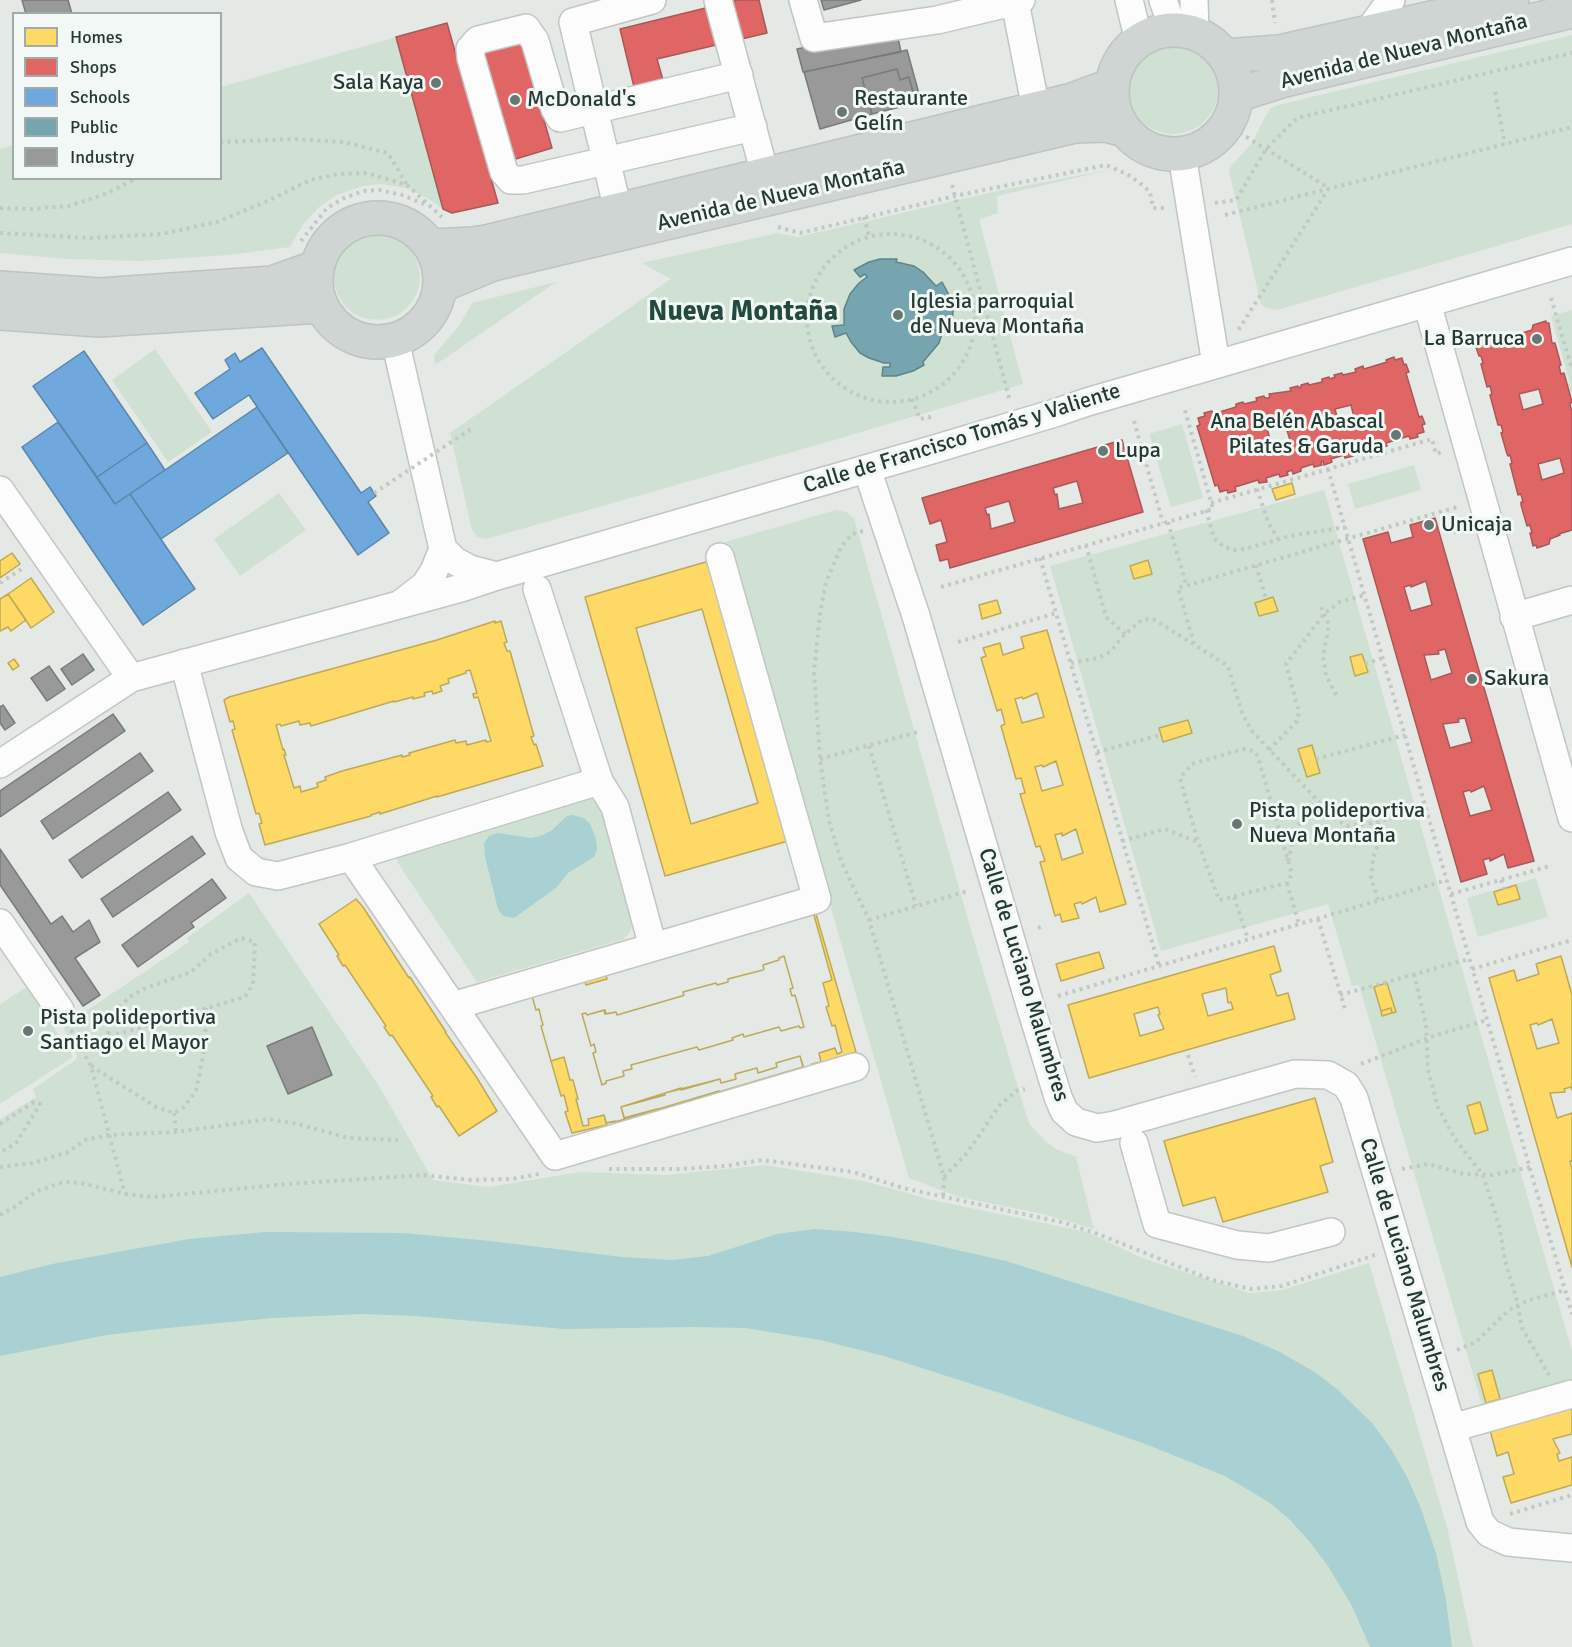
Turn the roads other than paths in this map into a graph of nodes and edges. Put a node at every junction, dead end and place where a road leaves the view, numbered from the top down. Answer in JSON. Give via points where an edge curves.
{"nodes":[{"id":1,"x":652,"y":0,"type":"edge"},
{"id":2,"x":718,"y":0,"type":"edge"},
{"id":3,"x":802,"y":0,"type":"edge"},
{"id":4,"x":1129,"y":0,"type":"edge"},
{"id":5,"x":1194,"y":0,"type":"edge"},
{"id":6,"x":1391,"y":0,"type":"edge"},
{"id":7,"x":1512,"y":0,"type":"edge"},
{"id":8,"x":1018,"y":1,"type":"edge"},
{"id":9,"x":1572,"y":11,"type":"edge"},
{"id":10,"x":1177,"y":21,"type":"edge"},
{"id":11,"x":1367,"y":33,"type":"junction"},
{"id":12,"x":1139,"y":41,"type":"junction"},
{"id":13,"x":1225,"y":56,"type":"junction"},
{"id":14,"x":739,"y":75,"type":"junction"},
{"id":15,"x":1112,"y":85,"type":"junction"},
{"id":16,"x":1036,"y":109,"type":"junction"},
{"id":17,"x":594,"y":110,"type":"junction"},
{"id":18,"x":1232,"y":110,"type":"junction"},
{"id":19,"x":753,"y":127,"type":"junction"},
{"id":20,"x":1125,"y":130,"type":"junction"},
{"id":21,"x":1182,"y":155,"type":"junction"},
{"id":22,"x":606,"y":160,"type":"junction"},
{"id":23,"x":765,"y":174,"type":"junction"},
{"id":24,"x":618,"y":210,"type":"junction"},
{"id":25,"x":430,"y":246,"type":"junction"},
{"id":26,"x":307,"y":257,"type":"junction"},
{"id":27,"x":1572,"y":261,"type":"edge"},
{"id":28,"x":440,"y":286,"type":"junction"},
{"id":29,"x":0,"y":288,"type":"edge"},
{"id":30,"x":1427,"y":303,"type":"junction"},
{"id":31,"x":321,"y":306,"type":"junction"},
{"id":32,"x":0,"y":313,"type":"edge"},
{"id":33,"x":395,"y":340,"type":"junction"},
{"id":34,"x":1216,"y":364,"type":"junction"},
{"id":35,"x":867,"y":469,"type":"junction"},
{"id":36,"x":0,"y":490,"type":"edge"},
{"id":37,"x":443,"y":549,"type":"junction"},
{"id":38,"x":720,"y":557,"type":"dead end"},
{"id":39,"x":497,"y":576,"type":"junction"},
{"id":40,"x":537,"y":589,"type":"dead end"},
{"id":41,"x":1572,"y":600,"type":"edge"},
{"id":42,"x":401,"y":604,"type":"junction"},
{"id":43,"x":1514,"y":617,"type":"junction"},
{"id":44,"x":184,"y":663,"type":"junction"},
{"id":45,"x":131,"y":678,"type":"junction"},
{"id":46,"x":0,"y":764,"type":"edge"},
{"id":47,"x":599,"y":781,"type":"junction"},
{"id":48,"x":1572,"y":818,"type":"edge"},
{"id":49,"x":351,"y":857,"type":"junction"},
{"id":50,"x":0,"y":923,"type":"edge"},
{"id":51,"x":653,"y":947,"type":"junction"},
{"id":52,"x":453,"y":1006,"type":"junction"},
{"id":53,"x":60,"y":1010,"type":"road end"},
{"id":54,"x":855,"y":1067,"type":"dead end"},
{"id":55,"x":1134,"y":1143,"type":"dead end"},
{"id":56,"x":1330,"y":1232,"type":"dead end"},
{"id":57,"x":1564,"y":1397,"type":"edge"},
{"id":58,"x":1452,"y":1428,"type":"junction"},
{"id":59,"x":1572,"y":1548,"type":"edge"}],
"edges":[{"from":1,"to":17,"type":"street","via":[[573,22]]},
{"from":2,"to":14,"type":"street"},
{"from":3,"to":8,"type":"street","via":[[814,39],[937,20]]},
{"from":4,"to":12,"type":"street"},
{"from":5,"to":10,"type":"street"},
{"from":6,"to":11,"type":"street","name":"Avenida de Nueva Montaña"},
{"from":7,"to":11,"type":"main road","name":"Avenida de Nueva Montaña"},
{"from":8,"to":16,"type":"street"},
{"from":9,"to":18,"type":"main road","name":"Avenida de Nueva Montaña","via":[[1281,81]]},
{"from":10,"to":12,"type":"main road"},
{"from":10,"to":13,"type":"main road"},
{"from":11,"to":13,"type":"main road","name":"Avenida de Nueva Montaña","via":[[1279,52]]},
{"from":12,"to":15,"type":"main road","via":[[1125,54]]},
{"from":13,"to":18,"type":"main road","via":[[1234,73]]},
{"from":14,"to":17,"type":"street"},
{"from":14,"to":19,"type":"street"},
{"from":15,"to":16,"type":"main road","name":"Avenida de Nueva Montaña"},
{"from":15,"to":20,"type":"main road","via":[[1114,108]]},
{"from":16,"to":23,"type":"main road","name":"Avenida de Nueva Montaña"},
{"from":17,"to":22,"type":"street"},
{"from":17,"to":22,"type":"street","via":[[560,118],[535,41],[526,28],[478,40],[470,49],[504,172],[511,180]]},
{"from":18,"to":21,"type":"main road","via":[[1213,140]]},
{"from":19,"to":22,"type":"street"},
{"from":19,"to":23,"type":"street"},
{"from":20,"to":21,"type":"main road","via":[[1148,148]]},
{"from":20,"to":28,"type":"main road","name":"Avenida de Nueva Montaña","via":[[1106,125],[1075,126],[493,264]]},
{"from":21,"to":34,"type":"street"},
{"from":22,"to":24,"type":"street"},
{"from":23,"to":24,"type":"main road","name":"Avenida de Nueva Montaña"},
{"from":24,"to":25,"type":"main road","name":"Avenida de Nueva Montaña","via":[[473,244]]},
{"from":25,"to":26,"type":"main road","via":[[416,231],[398,221],[377,218],[357,221]]},
{"from":25,"to":28,"type":"main road","via":[[439,265]]},
{"from":26,"to":29,"type":"main road","via":[[272,283],[100,295]]},
{"from":26,"to":31,"type":"main road"},
{"from":27,"to":30,"type":"street","name":"Calle de Francisco Tomás y Valiente"},
{"from":28,"to":33,"type":"main road","via":[[433,309],[417,328]]},
{"from":30,"to":34,"type":"street","name":"Calle de Francisco Tomás y Valiente"},
{"from":30,"to":43,"type":"street"},
{"from":31,"to":32,"type":"main road","via":[[99,320]]},
{"from":31,"to":33,"type":"main road","via":[[334,324],[352,337],[374,342]]},
{"from":33,"to":37,"type":"street"},
{"from":34,"to":35,"type":"street","name":"Calle de Francisco Tomás y Valiente"},
{"from":35,"to":39,"type":"street","name":"Calle de Francisco Tomás y Valiente"},
{"from":35,"to":58,"type":"street","name":"Calle de Luciano Malumbres","via":[[916,615],[1064,1111],[1083,1125],[1096,1128],[1295,1074],[1318,1074],[1346,1085],[1354,1098]]},
{"from":36,"to":45,"type":"street"},
{"from":37,"to":39,"type":"street","via":[[470,570]]},
{"from":37,"to":42,"type":"street","name":"Calle de Francisco Tomás y Valiente","via":[[425,585]]},
{"from":38,"to":51,"type":"street","via":[[817,899]]},
{"from":39,"to":42,"type":"street","name":"Calle de Francisco Tomás y Valiente"},
{"from":40,"to":47,"type":"street"},
{"from":41,"to":43,"type":"street"},
{"from":42,"to":44,"type":"street","name":"Calle de Francisco Tomás y Valiente"},
{"from":43,"to":48,"type":"street"},
{"from":44,"to":45,"type":"street","name":"Calle de Francisco Tomás y Valiente"},
{"from":44,"to":49,"type":"street","via":[[239,858],[256,872],[278,876]]},
{"from":45,"to":46,"type":"street","name":"Calle de Francisco Tomás y Valiente"},
{"from":47,"to":49,"type":"street"},
{"from":47,"to":51,"type":"street","via":[[615,807]]},
{"from":49,"to":52,"type":"street"},
{"from":50,"to":53,"type":"street"},
{"from":51,"to":52,"type":"street"},
{"from":52,"to":54,"type":"street","via":[[555,1156]]},
{"from":55,"to":56,"type":"street","via":[[1157,1224],[1237,1245],[1269,1248]]},
{"from":57,"to":58,"type":"street"},
{"from":58,"to":59,"type":"street","name":"Calle de Luciano Malumbres","via":[[1478,1516],[1488,1533],[1508,1542]]}]}
